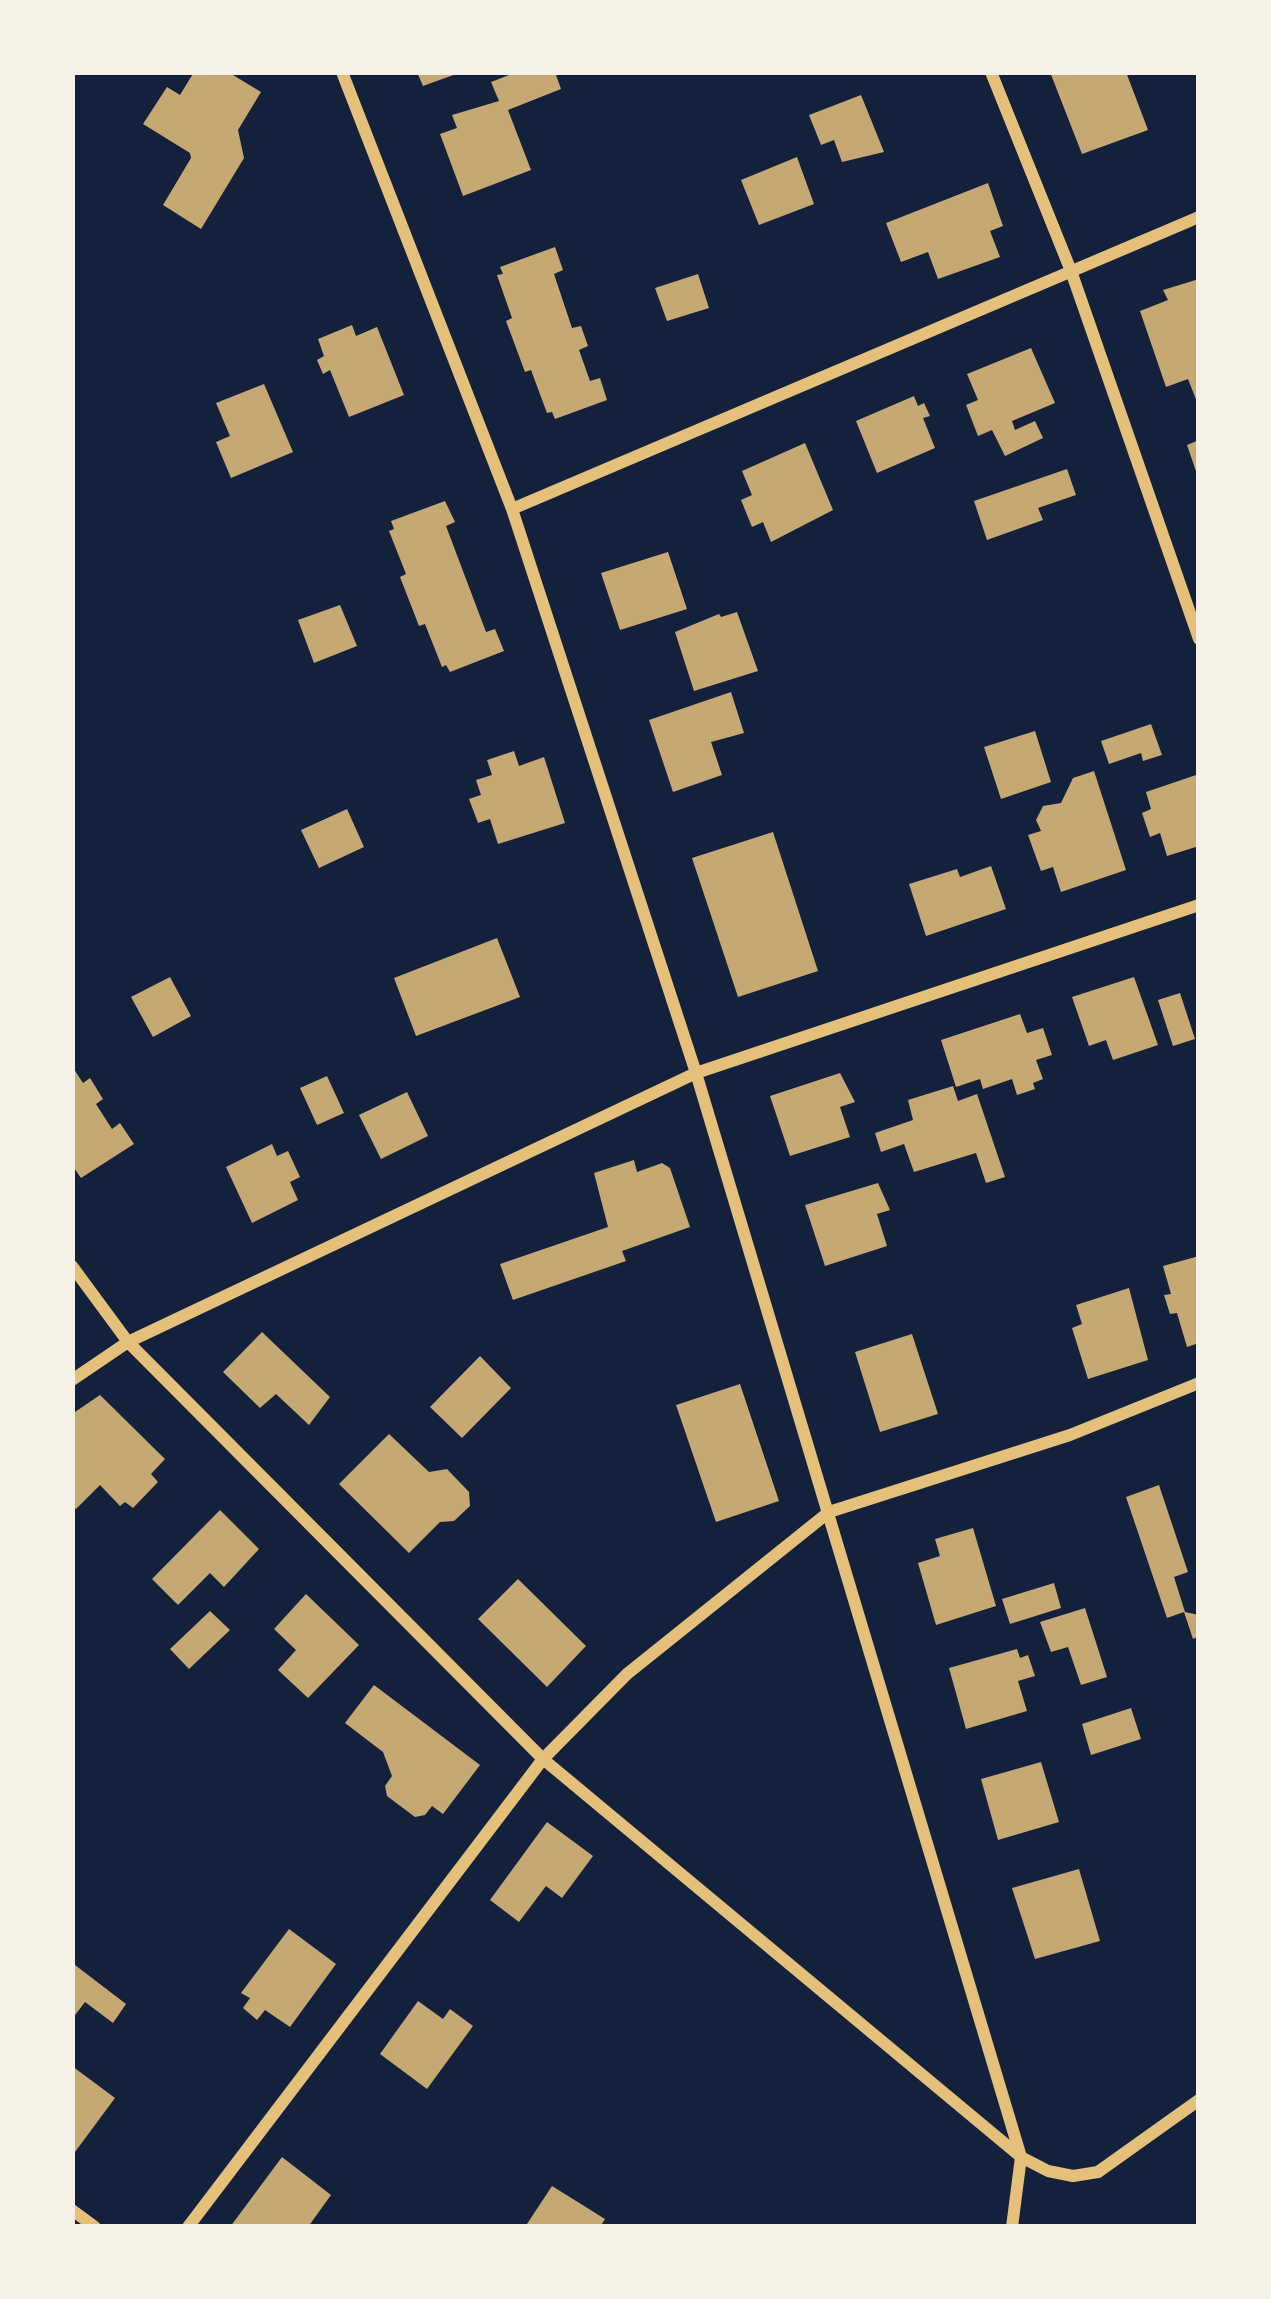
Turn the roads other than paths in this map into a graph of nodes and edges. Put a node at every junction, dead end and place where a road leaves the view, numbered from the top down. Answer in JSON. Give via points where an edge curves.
{"nodes":[{"id":1,"x":342,"y":72,"type":"edge"},
{"id":2,"x":991,"y":72,"type":"edge"},
{"id":3,"x":1199,"y":217,"type":"edge"},
{"id":4,"x":1071,"y":271,"type":"junction"},
{"id":5,"x":512,"y":509,"type":"junction"},
{"id":6,"x":1199,"y":639,"type":"edge"},
{"id":7,"x":1199,"y":905,"type":"edge"},
{"id":8,"x":695,"y":1073,"type":"junction"},
{"id":9,"x":72,"y":1266,"type":"edge"},
{"id":10,"x":128,"y":1342,"type":"junction"},
{"id":11,"x":72,"y":1380,"type":"edge"},
{"id":12,"x":1199,"y":1383,"type":"edge"},
{"id":13,"x":829,"y":1511,"type":"junction"},
{"id":14,"x":543,"y":1759,"type":"junction"},
{"id":15,"x":1199,"y":2100,"type":"edge"},
{"id":16,"x":1022,"y":2157,"type":"junction"},
{"id":17,"x":72,"y":2210,"type":"edge"},
{"id":18,"x":95,"y":2227,"type":"edge"},
{"id":19,"x":188,"y":2227,"type":"edge"},
{"id":20,"x":1012,"y":2227,"type":"edge"}],
"edges":[{"from":1,"to":5,"type":"street"},
{"from":2,"to":4,"type":"street"},
{"from":3,"to":4,"type":"street"},
{"from":4,"to":5,"type":"street"},
{"from":4,"to":6,"type":"street"},
{"from":5,"to":8,"type":"street"},
{"from":7,"to":8,"type":"street"},
{"from":8,"to":10,"type":"street"},
{"from":8,"to":13,"type":"street"},
{"from":9,"to":10,"type":"street"},
{"from":10,"to":11,"type":"street"},
{"from":10,"to":14,"type":"street"},
{"from":12,"to":13,"type":"street","via":[[1070,1435]]},
{"from":13,"to":14,"type":"street","via":[[627,1674]]},
{"from":13,"to":16,"type":"street"},
{"from":14,"to":16,"type":"street"},
{"from":14,"to":19,"type":"street"},
{"from":15,"to":16,"type":"street","via":[[1098,2172],[1073,2176]]},
{"from":16,"to":20,"type":"street"},
{"from":17,"to":18,"type":"street"}]}
